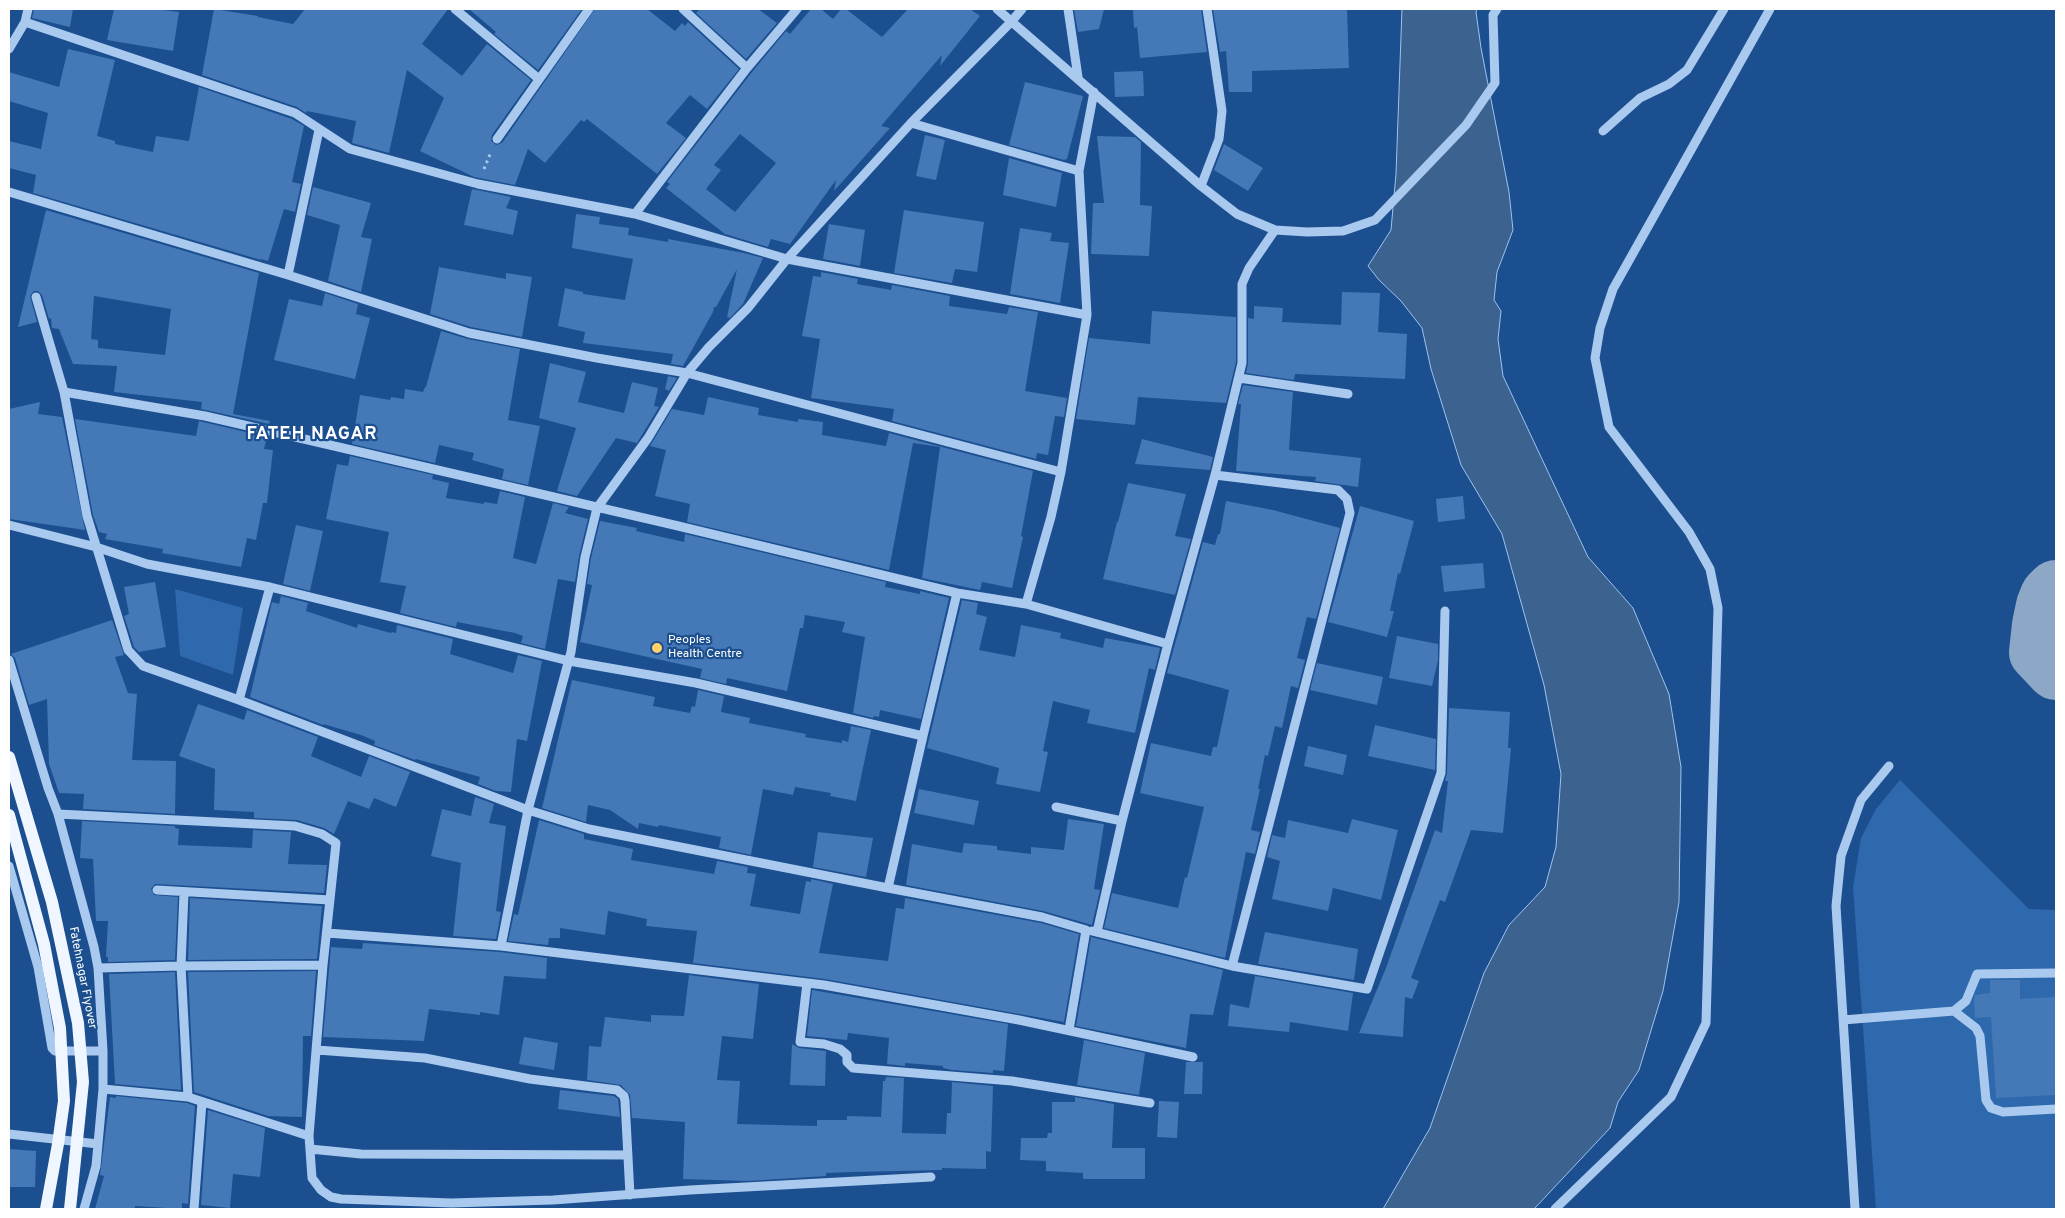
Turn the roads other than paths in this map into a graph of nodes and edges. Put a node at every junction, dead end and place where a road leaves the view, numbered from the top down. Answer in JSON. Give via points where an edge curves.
{"nodes":[{"id":1,"x":28,"y":9,"type":"edge"},
{"id":2,"x":455,"y":9,"type":"edge"},
{"id":3,"x":589,"y":9,"type":"edge"},
{"id":4,"x":683,"y":9,"type":"edge"},
{"id":5,"x":797,"y":9,"type":"edge"},
{"id":6,"x":997,"y":9,"type":"edge"},
{"id":7,"x":1022,"y":9,"type":"edge"},
{"id":8,"x":1068,"y":9,"type":"edge"},
{"id":9,"x":1207,"y":9,"type":"edge"},
{"id":10,"x":1497,"y":9,"type":"edge"},
{"id":11,"x":1724,"y":9,"type":"edge"},
{"id":12,"x":1770,"y":9,"type":"edge"},
{"id":13,"x":25,"y":22,"type":"junction"},
{"id":14,"x":1011,"y":22,"type":"junction"},
{"id":15,"x":9,"y":49,"type":"edge"},
{"id":16,"x":747,"y":68,"type":"junction"},
{"id":17,"x":1078,"y":77,"type":"junction"},
{"id":18,"x":539,"y":79,"type":"junction"},
{"id":19,"x":1094,"y":92,"type":"junction"},
{"id":20,"x":911,"y":123,"type":"junction"},
{"id":21,"x":319,"y":130,"type":"junction"},
{"id":22,"x":1603,"y":132,"type":"dead end"},
{"id":23,"x":497,"y":139,"type":"road end"},
{"id":24,"x":1079,"y":171,"type":"junction"},
{"id":25,"x":1200,"y":186,"type":"junction"},
{"id":26,"x":9,"y":192,"type":"edge"},
{"id":27,"x":635,"y":214,"type":"junction"},
{"id":28,"x":1274,"y":230,"type":"junction"},
{"id":29,"x":787,"y":259,"type":"junction"},
{"id":30,"x":288,"y":275,"type":"junction"},
{"id":31,"x":36,"y":297,"type":"dead end"},
{"id":32,"x":1087,"y":315,"type":"junction"},
{"id":33,"x":687,"y":373,"type":"junction"},
{"id":34,"x":1239,"y":378,"type":"junction"},
{"id":35,"x":64,"y":392,"type":"junction"},
{"id":36,"x":1348,"y":394,"type":"dead end"},
{"id":37,"x":1061,"y":472,"type":"junction"},
{"id":38,"x":1215,"y":475,"type":"junction"},
{"id":39,"x":597,"y":508,"type":"junction"},
{"id":40,"x":9,"y":525,"type":"edge"},
{"id":41,"x":96,"y":547,"type":"junction"},
{"id":42,"x":270,"y":587,"type":"junction"},
{"id":43,"x":957,"y":593,"type":"junction"},
{"id":44,"x":1026,"y":604,"type":"junction"},
{"id":45,"x":1445,"y":611,"type":"dead end"},
{"id":46,"x":1168,"y":644,"type":"junction"},
{"id":47,"x":9,"y":660,"type":"edge"},
{"id":48,"x":569,"y":661,"type":"junction"},
{"id":49,"x":239,"y":700,"type":"junction"},
{"id":50,"x":923,"y":736,"type":"junction"},
{"id":51,"x":9,"y":757,"type":"edge"},
{"id":52,"x":1888,"y":766,"type":"dead end"},
{"id":53,"x":1056,"y":807,"type":"dead end"},
{"id":54,"x":528,"y":810,"type":"junction"},
{"id":55,"x":58,"y":814,"type":"junction"},
{"id":56,"x":9,"y":815,"type":"edge"},
{"id":57,"x":1122,"y":821,"type":"junction"},
{"id":58,"x":9,"y":866,"type":"edge"},
{"id":59,"x":888,"y":888,"type":"junction"},
{"id":60,"x":157,"y":890,"type":"dead end"},
{"id":61,"x":184,"y":893,"type":"junction"},
{"id":62,"x":330,"y":900,"type":"junction"},
{"id":63,"x":1086,"y":930,"type":"junction"},
{"id":64,"x":1097,"y":932,"type":"junction"},
{"id":65,"x":327,"y":933,"type":"junction"},
{"id":66,"x":501,"y":946,"type":"junction"},
{"id":67,"x":323,"y":965,"type":"junction"},
{"id":68,"x":181,"y":966,"type":"junction"},
{"id":69,"x":1232,"y":966,"type":"junction"},
{"id":70,"x":98,"y":968,"type":"junction"},
{"id":71,"x":2056,"y":973,"type":"edge"},
{"id":72,"x":807,"y":983,"type":"junction"},
{"id":73,"x":1954,"y":1011,"type":"junction"},
{"id":74,"x":1843,"y":1020,"type":"junction"},
{"id":75,"x":1069,"y":1030,"type":"junction"},
{"id":76,"x":317,"y":1050,"type":"junction"},
{"id":77,"x":103,"y":1051,"type":"junction"},
{"id":78,"x":1193,"y":1057,"type":"dead end"},
{"id":79,"x":103,"y":1089,"type":"junction"},
{"id":80,"x":188,"y":1097,"type":"junction"},
{"id":81,"x":202,"y":1102,"type":"junction"},
{"id":82,"x":1150,"y":1103,"type":"dead end"},
{"id":83,"x":2056,"y":1109,"type":"edge"},
{"id":84,"x":9,"y":1134,"type":"edge"},
{"id":85,"x":309,"y":1136,"type":"junction"},
{"id":86,"x":98,"y":1144,"type":"junction"},
{"id":87,"x":310,"y":1149,"type":"junction"},
{"id":88,"x":628,"y":1155,"type":"junction"},
{"id":89,"x":931,"y":1177,"type":"dead end"},
{"id":90,"x":630,"y":1194,"type":"junction"},
{"id":91,"x":46,"y":1209,"type":"edge"},
{"id":92,"x":70,"y":1209,"type":"edge"},
{"id":93,"x":84,"y":1209,"type":"edge"},
{"id":94,"x":194,"y":1209,"type":"edge"},
{"id":95,"x":1555,"y":1209,"type":"edge"},
{"id":96,"x":1855,"y":1209,"type":"edge"}],
"edges":[{"from":1,"to":13,"type":"street"},
{"from":2,"to":18,"type":"street"},
{"from":3,"to":18,"type":"street"},
{"from":4,"to":16,"type":"street"},
{"from":5,"to":16,"type":"street"},
{"from":6,"to":14,"type":"street"},
{"from":7,"to":14,"type":"street"},
{"from":8,"to":17,"type":"street"},
{"from":9,"to":25,"type":"street","via":[[1222,111],[1219,138]]},
{"from":10,"to":28,"type":"street","via":[[1493,15],[1495,83],[1466,125],[1375,220],[1343,231]]},
{"from":11,"to":22,"type":"street","via":[[1687,70],[1669,84],[1640,98]]},
{"from":12,"to":95,"type":"street","via":[[1613,289],[1600,328],[1595,358],[1609,427],[1689,532],[1710,569],[1718,608],[1706,1023],[1671,1097]]},
{"from":13,"to":15,"type":"street"},
{"from":13,"to":21,"type":"street","via":[[295,113]]},
{"from":14,"to":17,"type":"street"},
{"from":14,"to":20,"type":"street"},
{"from":16,"to":27,"type":"street"},
{"from":17,"to":19,"type":"street"},
{"from":18,"to":23,"type":"street"},
{"from":19,"to":24,"type":"street"},
{"from":19,"to":25,"type":"street"},
{"from":20,"to":24,"type":"street"},
{"from":20,"to":29,"type":"street"},
{"from":21,"to":27,"type":"street","via":[[350,149],[478,184]]},
{"from":21,"to":30,"type":"street"},
{"from":24,"to":32,"type":"street"},
{"from":25,"to":28,"type":"street","via":[[1237,214]]},
{"from":26,"to":30,"type":"street"},
{"from":27,"to":29,"type":"street"},
{"from":28,"to":34,"type":"street","via":[[1242,284],[1242,363]]},
{"from":29,"to":32,"type":"street"},
{"from":29,"to":33,"type":"street","via":[[748,308]]},
{"from":30,"to":33,"type":"street","via":[[469,332]]},
{"from":31,"to":35,"type":"street"},
{"from":32,"to":37,"type":"street"},
{"from":33,"to":37,"type":"street"},
{"from":33,"to":39,"type":"street","via":[[648,438]]},
{"from":34,"to":36,"type":"street"},
{"from":34,"to":38,"type":"street"},
{"from":35,"to":39,"type":"street","via":[[205,416]]},
{"from":35,"to":41,"type":"street","via":[[86,516]]},
{"from":37,"to":44,"type":"street"},
{"from":38,"to":46,"type":"street"},
{"from":38,"to":69,"type":"street","via":[[1338,490],[1347,499],[1350,514]]},
{"from":39,"to":43,"type":"street"},
{"from":39,"to":48,"type":"street"},
{"from":40,"to":41,"type":"street"},
{"from":41,"to":42,"type":"street","via":[[147,564]]},
{"from":41,"to":49,"type":"street","via":[[128,650],[143,666]]},
{"from":42,"to":48,"type":"street"},
{"from":42,"to":49,"type":"street"},
{"from":43,"to":44,"type":"street"},
{"from":43,"to":50,"type":"street"},
{"from":44,"to":46,"type":"street"},
{"from":45,"to":69,"type":"street","via":[[1441,773],[1367,989]]},
{"from":46,"to":57,"type":"street"},
{"from":47,"to":55,"type":"street"},
{"from":48,"to":50,"type":"street","via":[[696,683]]},
{"from":48,"to":54,"type":"street"},
{"from":49,"to":54,"type":"street"},
{"from":50,"to":59,"type":"street"},
{"from":51,"to":92,"type":"main road","name":"Fatehnagar Flyover","via":[[52,902],[78,1023],[83,1082]]},
{"from":52,"to":74,"type":"street","via":[[1861,800],[1841,856],[1836,906]]},
{"from":53,"to":57,"type":"street"},
{"from":54,"to":59,"type":"street","via":[[589,829]]},
{"from":54,"to":66,"type":"street"},
{"from":55,"to":62,"type":"street","via":[[295,826],[322,834],[336,843]]},
{"from":55,"to":70,"type":"street"},
{"from":56,"to":91,"type":"main road","via":[[44,944],[60,1028],[64,1101]]},
{"from":57,"to":64,"type":"street"},
{"from":58,"to":77,"type":"street","via":[[38,967],[52,1048],[55,1051]]},
{"from":59,"to":63,"type":"street","via":[[1042,917]]},
{"from":60,"to":61,"type":"street"},
{"from":61,"to":62,"type":"street"},
{"from":61,"to":68,"type":"street"},
{"from":62,"to":65,"type":"street"},
{"from":63,"to":64,"type":"street"},
{"from":63,"to":75,"type":"street"},
{"from":64,"to":69,"type":"street"},
{"from":65,"to":66,"type":"street"},
{"from":65,"to":67,"type":"street"},
{"from":66,"to":72,"type":"street"},
{"from":67,"to":68,"type":"street"},
{"from":67,"to":76,"type":"street"},
{"from":68,"to":70,"type":"street"},
{"from":68,"to":80,"type":"street"},
{"from":70,"to":77,"type":"street"},
{"from":71,"to":73,"type":"street","via":[[1977,974],[1966,1001]]},
{"from":72,"to":75,"type":"street"},
{"from":72,"to":82,"type":"street","via":[[800,1042],[840,1049],[853,1068],[1012,1081]]},
{"from":73,"to":74,"type":"street"},
{"from":73,"to":83,"type":"street","via":[[1976,1028],[1980,1036],[1986,1100],[1992,1108],[2002,1112]]},
{"from":74,"to":96,"type":"street"},
{"from":75,"to":78,"type":"street"},
{"from":76,"to":85,"type":"street"},
{"from":76,"to":88,"type":"street","via":[[425,1058],[530,1079],[617,1090],[626,1102]]},
{"from":77,"to":79,"type":"street"},
{"from":79,"to":80,"type":"street"},
{"from":79,"to":86,"type":"street"},
{"from":80,"to":81,"type":"street"},
{"from":81,"to":85,"type":"street"},
{"from":81,"to":94,"type":"street"},
{"from":84,"to":86,"type":"street"},
{"from":85,"to":87,"type":"street"},
{"from":86,"to":93,"type":"street","via":[[96,1166]]},
{"from":87,"to":88,"type":"street","via":[[361,1154]]},
{"from":87,"to":90,"type":"street","via":[[312,1178],[326,1194],[341,1199],[451,1203]]},
{"from":88,"to":90,"type":"street"},
{"from":89,"to":90,"type":"street"}]}
